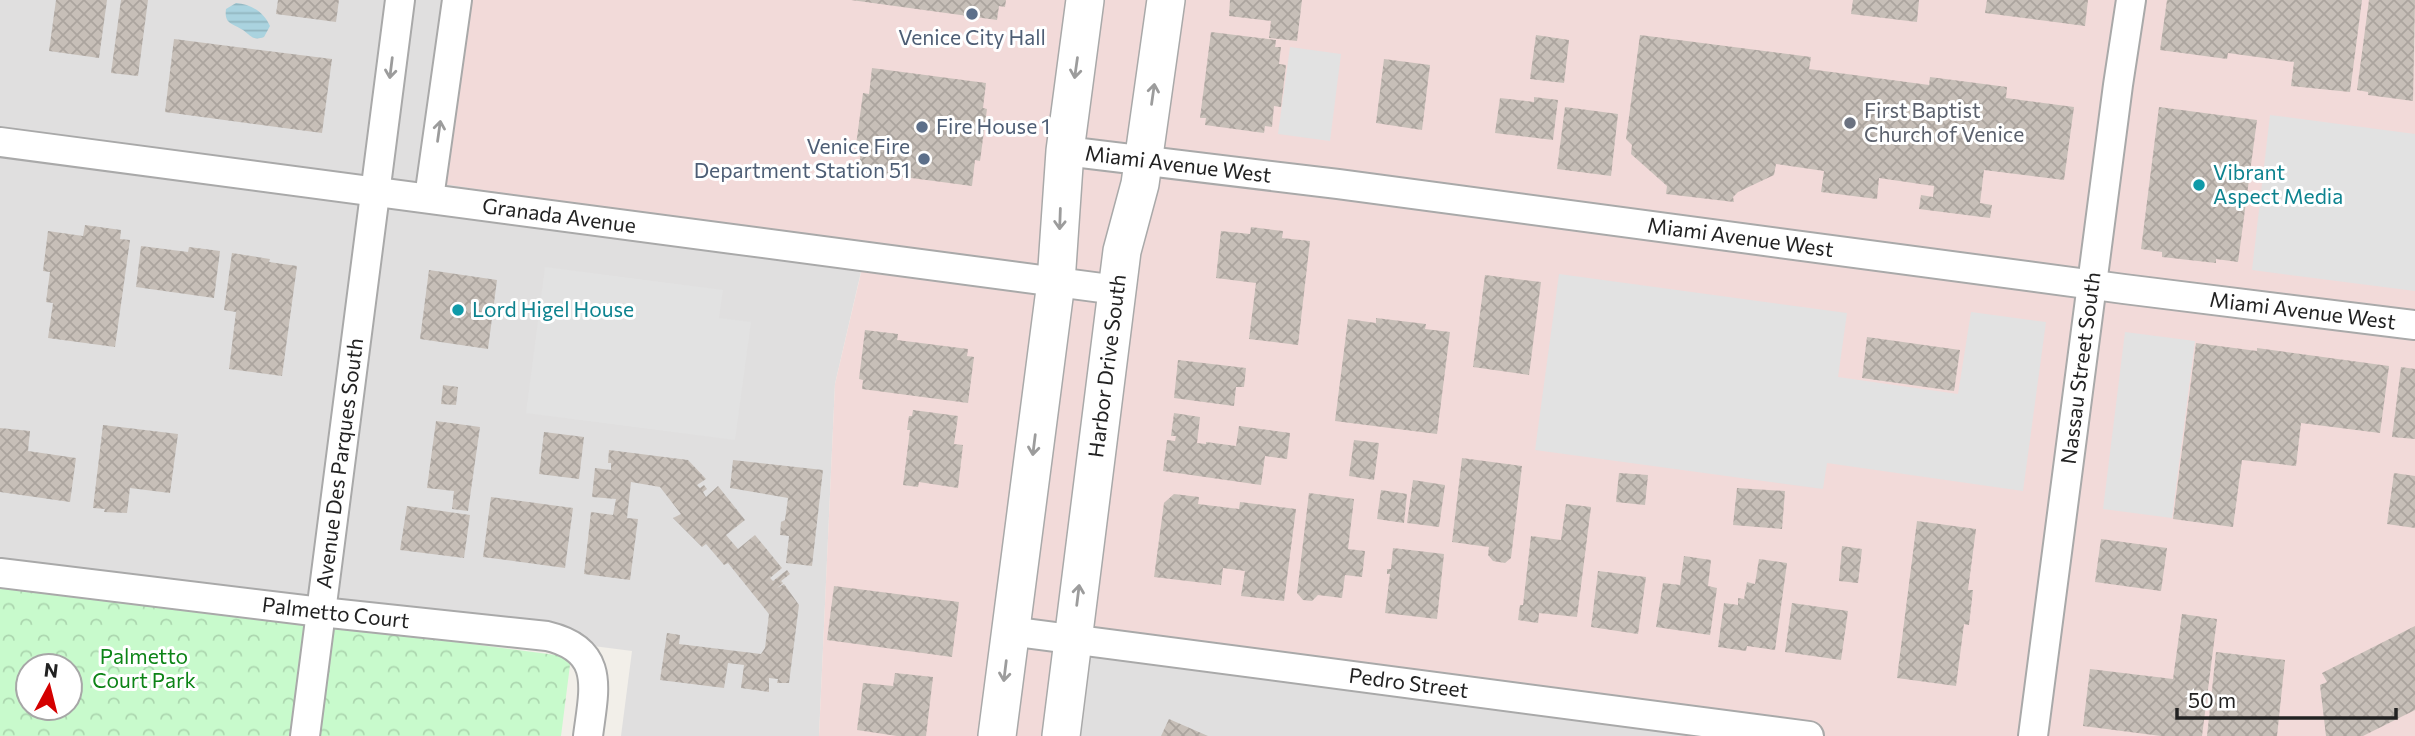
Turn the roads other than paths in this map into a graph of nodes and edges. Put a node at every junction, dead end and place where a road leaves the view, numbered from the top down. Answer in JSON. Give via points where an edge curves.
{"nodes":[{"id":1,"x":400,"y":0,"type":"edge"},
{"id":2,"x":457,"y":0,"type":"edge"},
{"id":3,"x":1085,"y":0,"type":"edge"},
{"id":4,"x":1166,"y":0,"type":"edge"},
{"id":5,"x":2131,"y":0,"type":"edge"},
{"id":6,"x":0,"y":142,"type":"edge"},
{"id":7,"x":1065,"y":151,"type":"junction"},
{"id":8,"x":1144,"y":161,"type":"junction"},
{"id":9,"x":376,"y":191,"type":"junction"},
{"id":10,"x":429,"y":198,"type":"junction"},
{"id":11,"x":1056,"y":282,"type":"junction"},
{"id":12,"x":2092,"y":285,"type":"junction"},
{"id":13,"x":1117,"y":290,"type":"junction"},
{"id":14,"x":2415,"y":325,"type":"edge"},
{"id":15,"x":0,"y":573,"type":"edge"},
{"id":16,"x":321,"y":612,"type":"junction"},
{"id":17,"x":1010,"y":631,"type":"junction"},
{"id":18,"x":1072,"y":639,"type":"junction"},
{"id":19,"x":305,"y":736,"type":"edge"},
{"id":20,"x":588,"y":736,"type":"edge"},
{"id":21,"x":997,"y":736,"type":"edge"},
{"id":22,"x":1061,"y":736,"type":"edge"},
{"id":23,"x":1809,"y":736,"type":"edge"},
{"id":24,"x":2033,"y":736,"type":"edge"}],
"edges":[{"from":1,"to":9,"type":"street","name":"Avenue Des Parques South","one_way":true},
{"from":10,"to":2,"type":"street","one_way":true},
{"from":3,"to":7,"type":"street","one_way":true},
{"from":8,"to":4,"type":"street","name":"Harbor Drive South","one_way":true},
{"from":5,"to":12,"type":"street","name":"Nassau Street South"},
{"from":6,"to":9,"type":"street","name":"Granada Avenue"},
{"from":7,"to":8,"type":"street","name":"Miami Avenue West"},
{"from":7,"to":11,"type":"street","one_way":true},
{"from":8,"to":12,"type":"street","name":"Miami Avenue West"},
{"from":8,"to":13,"type":"street","name":"Harbor Drive South"},
{"from":9,"to":10,"type":"street","name":"Granada Avenue"},
{"from":9,"to":16,"type":"street","name":"Avenue Des Parques South"},
{"from":10,"to":11,"type":"street","name":"Granada Avenue"},
{"from":11,"to":13,"type":"street","name":"Granada Avenue"},
{"from":11,"to":17,"type":"street","one_way":true},
{"from":12,"to":14,"type":"street","name":"Miami Avenue West"},
{"from":12,"to":24,"type":"street","name":"Nassau Street South"},
{"from":18,"to":13,"type":"street","name":"Harbor Drive South","one_way":true},
{"from":15,"to":16,"type":"street","name":"Palmetto Court"},
{"from":16,"to":19,"type":"street","name":"Avenue Des Parques South"},
{"from":16,"to":20,"type":"street","name":"Palmetto Court","via":[[566,640],[579,649],[594,676]]},
{"from":17,"to":18,"type":"street","name":"Pedro Street"},
{"from":17,"to":21,"type":"street","one_way":true},
{"from":18,"to":22,"type":"street","name":"Harbor Drive South"},
{"from":18,"to":23,"type":"street","name":"Pedro Street"}]}
